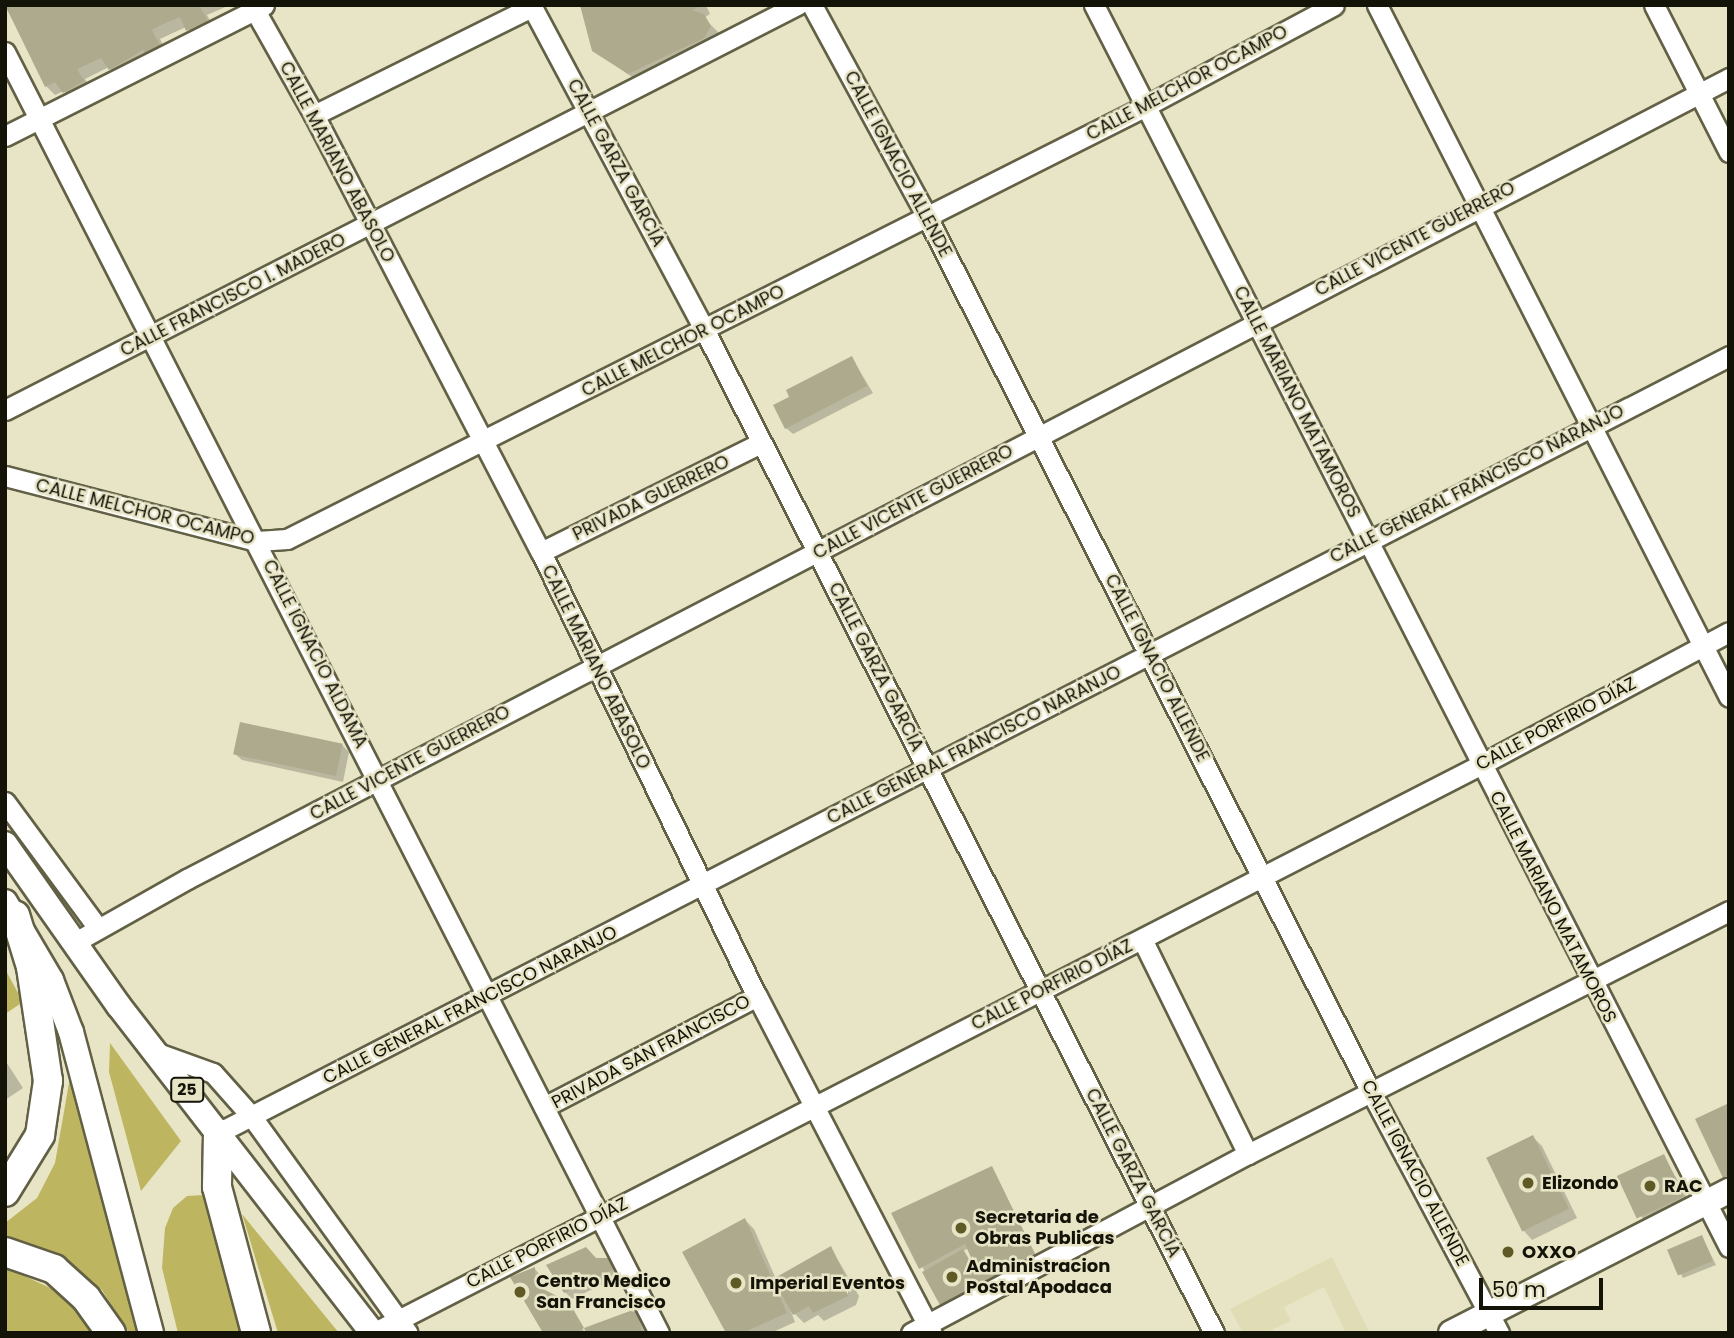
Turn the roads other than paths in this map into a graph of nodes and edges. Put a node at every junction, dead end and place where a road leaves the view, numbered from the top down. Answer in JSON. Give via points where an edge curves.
{"nodes":[{"id":1,"x":797,"y":5,"type":"edge"},
{"id":2,"x":812,"y":5,"type":"edge"},
{"id":3,"x":1094,"y":5,"type":"edge"},
{"id":4,"x":1334,"y":5,"type":"edge"},
{"id":5,"x":1377,"y":5,"type":"edge"},
{"id":6,"x":1654,"y":5,"type":"edge"},
{"id":7,"x":532,"y":6,"type":"edge"},
{"id":8,"x":257,"y":7,"type":"edge"},
{"id":9,"x":5,"y":52,"type":"edge"},
{"id":10,"x":1729,"y":78,"type":"edge"},
{"id":11,"x":1699,"y":93,"type":"junction"},
{"id":12,"x":1146,"y":106,"type":"junction"},
{"id":13,"x":589,"y":113,"type":"junction"},
{"id":14,"x":314,"y":115,"type":"junction"},
{"id":15,"x":37,"y":119,"type":"junction"},
{"id":16,"x":5,"y":136,"type":"edge"},
{"id":17,"x":1729,"y":152,"type":"edge"},
{"id":18,"x":1479,"y":206,"type":"junction"},
{"id":19,"x":927,"y":217,"type":"junction"},
{"id":20,"x":371,"y":225,"type":"junction"},
{"id":21,"x":1257,"y":322,"type":"junction"},
{"id":22,"x":705,"y":331,"type":"junction"},
{"id":23,"x":149,"y":338,"type":"junction"},
{"id":24,"x":1729,"y":356,"type":"edge"},
{"id":25,"x":5,"y":411,"type":"edge"},
{"id":26,"x":1591,"y":426,"type":"junction"},
{"id":27,"x":1037,"y":437,"type":"junction"},
{"id":28,"x":483,"y":441,"type":"junction"},
{"id":29,"x":761,"y":443,"type":"junction"},
{"id":30,"x":5,"y":476,"type":"edge"},
{"id":31,"x":1367,"y":539,"type":"junction"},
{"id":32,"x":257,"y":541,"type":"junction"},
{"id":33,"x":541,"y":552,"type":"junction"},
{"id":34,"x":817,"y":553,"type":"junction"},
{"id":35,"x":1729,"y":632,"type":"edge"},
{"id":36,"x":1702,"y":645,"type":"junction"},
{"id":37,"x":1150,"y":654,"type":"junction"},
{"id":38,"x":596,"y":666,"type":"junction"},
{"id":39,"x":1729,"y":697,"type":"edge"},
{"id":40,"x":1480,"y":765,"type":"junction"},
{"id":41,"x":928,"y":770,"type":"junction"},
{"id":42,"x":378,"y":779,"type":"junction"},
{"id":43,"x":5,"y":802,"type":"edge"},
{"id":44,"x":5,"y":844,"type":"edge"},
{"id":45,"x":1262,"y":876,"type":"junction"},
{"id":46,"x":703,"y":886,"type":"junction"},
{"id":47,"x":10,"y":909,"type":"edge"},
{"id":48,"x":1729,"y":911,"type":"edge"},
{"id":49,"x":98,"y":928,"type":"junction"},
{"id":50,"x":1142,"y":939,"type":"junction"},
{"id":51,"x":77,"y":941,"type":"junction"},
{"id":52,"x":1591,"y":979,"type":"junction"},
{"id":53,"x":1039,"y":993,"type":"junction"},
{"id":54,"x":757,"y":996,"type":"junction"},
{"id":55,"x":489,"y":997,"type":"junction"},
{"id":56,"x":160,"y":1054,"type":"junction"},
{"id":57,"x":1371,"y":1092,"type":"junction"},
{"id":58,"x":816,"y":1105,"type":"junction"},
{"id":59,"x":544,"y":1107,"type":"junction"},
{"id":60,"x":252,"y":1117,"type":"junction"},
{"id":61,"x":218,"y":1133,"type":"junction"},
{"id":62,"x":1248,"y":1153,"type":"junction"},
{"id":63,"x":1729,"y":1191,"type":"edge"},
{"id":64,"x":5,"y":1192,"type":"edge"},
{"id":65,"x":1705,"y":1203,"type":"junction"},
{"id":66,"x":1152,"y":1206,"type":"junction"},
{"id":67,"x":601,"y":1215,"type":"junction"},
{"id":68,"x":1729,"y":1247,"type":"edge"},
{"id":69,"x":5,"y":1252,"type":"edge"},
{"id":70,"x":1494,"y":1323,"type":"edge"},
{"id":71,"x":403,"y":1326,"type":"edge"},
{"id":72,"x":924,"y":1330,"type":"edge"},
{"id":73,"x":111,"y":1333,"type":"edge"},
{"id":74,"x":151,"y":1333,"type":"edge"},
{"id":75,"x":256,"y":1333,"type":"edge"},
{"id":76,"x":373,"y":1333,"type":"edge"},
{"id":77,"x":659,"y":1333,"type":"edge"},
{"id":78,"x":1214,"y":1333,"type":"edge"},
{"id":79,"x":1451,"y":1333,"type":"edge"}],
"edges":[{"from":1,"to":13,"type":"street","name":"CALLE FRANCISCO I. MADERO"},
{"from":2,"to":19,"type":"street","name":"CALLE IGNACIO ALLENDE"},
{"from":3,"to":12,"type":"street","name":"CALLE MARIANO MATAMOROS"},
{"from":4,"to":12,"type":"street","name":"CALLE MELCHOR OCAMPO"},
{"from":5,"to":18,"type":"street"},
{"from":6,"to":11,"type":"street"},
{"from":7,"to":13,"type":"street","name":"CALLE GARZA GARCÍA"},
{"from":7,"to":14,"type":"street"},
{"from":8,"to":14,"type":"street","name":"CALLE MARIANO ABASOLO"},
{"from":8,"to":15,"type":"street"},
{"from":9,"to":15,"type":"street","name":"CALLE IGNACIO ALDAMA"},
{"from":10,"to":11,"type":"street","name":"CALLE VICENTE GUERRERO"},
{"from":11,"to":17,"type":"street"},
{"from":11,"to":18,"type":"street","name":"CALLE VICENTE GUERRERO"},
{"from":12,"to":19,"type":"street","name":"CALLE MELCHOR OCAMPO"},
{"from":12,"to":21,"type":"street","name":"CALLE MARIANO MATAMOROS"},
{"from":13,"to":20,"type":"street","name":"CALLE FRANCISCO I. MADERO"},
{"from":13,"to":22,"type":"street","name":"CALLE GARZA GARCÍA"},
{"from":14,"to":20,"type":"street","name":"CALLE MARIANO ABASOLO"},
{"from":15,"to":16,"type":"street"},
{"from":15,"to":23,"type":"street","name":"CALLE IGNACIO ALDAMA"},
{"from":18,"to":21,"type":"street","name":"CALLE VICENTE GUERRERO"},
{"from":18,"to":26,"type":"street"},
{"from":19,"to":22,"type":"street","name":"CALLE MELCHOR OCAMPO"},
{"from":19,"to":27,"type":"street","name":"CALLE IGNACIO ALLENDE"},
{"from":20,"to":23,"type":"street","name":"CALLE FRANCISCO I. MADERO"},
{"from":20,"to":28,"type":"street","name":"CALLE MARIANO ABASOLO"},
{"from":21,"to":27,"type":"street","name":"CALLE VICENTE GUERRERO"},
{"from":21,"to":31,"type":"street","name":"CALLE MARIANO MATAMOROS"},
{"from":22,"to":28,"type":"street","name":"CALLE MELCHOR OCAMPO"},
{"from":22,"to":29,"type":"street","name":"CALLE GARZA GARCÍA"},
{"from":23,"to":25,"type":"street","name":"CALLE FRANCISCO I. MADERO"},
{"from":23,"to":32,"type":"street","name":"CALLE IGNACIO ALDAMA"},
{"from":24,"to":26,"type":"street","name":"CALLE GENERAL FRANCISCO NARANJO"},
{"from":26,"to":31,"type":"street","name":"CALLE GENERAL FRANCISCO NARANJO"},
{"from":26,"to":36,"type":"street"},
{"from":27,"to":34,"type":"street","name":"CALLE VICENTE GUERRERO"},
{"from":27,"to":37,"type":"street","name":"CALLE IGNACIO ALLENDE"},
{"from":28,"to":32,"type":"street","name":"CALLE MELCHOR OCAMPO","via":[[301,534]]},
{"from":28,"to":33,"type":"street","name":"CALLE MARIANO ABASOLO"},
{"from":29,"to":33,"type":"street","name":"PRIVADA GUERRERO"},
{"from":29,"to":34,"type":"street","name":"CALLE GARZA GARCÍA"},
{"from":30,"to":32,"type":"street","name":"CALLE MELCHOR OCAMPO"},
{"from":31,"to":37,"type":"street","name":"CALLE GENERAL FRANCISCO NARANJO"},
{"from":31,"to":40,"type":"street","name":"CALLE MARIANO MATAMOROS"},
{"from":32,"to":42,"type":"street","name":"CALLE IGNACIO ALDAMA"},
{"from":33,"to":38,"type":"street","name":"CALLE MARIANO ABASOLO"},
{"from":34,"to":38,"type":"street","name":"CALLE VICENTE GUERRERO"},
{"from":34,"to":41,"type":"street","name":"CALLE GARZA GARCÍA"},
{"from":35,"to":36,"type":"street","name":"CALLE PORFIRIO DÍAZ"},
{"from":36,"to":39,"type":"street"},
{"from":36,"to":40,"type":"street","name":"CALLE PORFIRIO DÍAZ"},
{"from":37,"to":41,"type":"street","name":"CALLE GENERAL FRANCISCO NARANJO"},
{"from":37,"to":45,"type":"street","name":"CALLE IGNACIO ALLENDE"},
{"from":38,"to":42,"type":"street","name":"CALLE VICENTE GUERRERO"},
{"from":38,"to":46,"type":"street","name":"CALLE MARIANO ABASOLO"},
{"from":40,"to":45,"type":"street","name":"CALLE PORFIRIO DÍAZ"},
{"from":40,"to":52,"type":"street","name":"CALLE MARIANO MATAMOROS"},
{"from":41,"to":46,"type":"street","name":"CALLE GENERAL FRANCISCO NARANJO"},
{"from":41,"to":53,"type":"street","name":"CALLE GARZA GARCÍA"},
{"from":42,"to":49,"type":"street","name":"CALLE VICENTE GUERRERO"},
{"from":42,"to":55,"type":"street","name":"CALLE IGNACIO ALDAMA"},
{"from":43,"to":49,"type":"street"},
{"from":44,"to":51,"type":"main road","number":"25"},
{"from":45,"to":50,"type":"street","name":"CALLE PORFIRIO DÍAZ"},
{"from":45,"to":57,"type":"street","name":"CALLE IGNACIO ALLENDE"},
{"from":46,"to":54,"type":"street","name":"CALLE MARIANO ABASOLO"},
{"from":46,"to":55,"type":"street","name":"CALLE GENERAL FRANCISCO NARANJO"},
{"from":47,"to":64,"type":"highway","via":[[31,967],[48,1080],[40,1135]]},
{"from":47,"to":74,"type":"main road","via":[[51,980],[71,1032]]},
{"from":48,"to":52,"type":"street"},
{"from":49,"to":51,"type":"street","name":"CALLE VICENTE GUERRERO"},
{"from":50,"to":53,"type":"street","name":"CALLE PORFIRIO DÍAZ"},
{"from":50,"to":62,"type":"street"},
{"from":51,"to":56,"type":"main road","number":"25","via":[[120,1006]]},
{"from":52,"to":57,"type":"street"},
{"from":52,"to":65,"type":"street","name":"CALLE MARIANO MATAMOROS"},
{"from":53,"to":58,"type":"street","name":"CALLE PORFIRIO DÍAZ"},
{"from":53,"to":66,"type":"street","name":"CALLE GARZA GARCÍA"},
{"from":54,"to":58,"type":"street","name":"CALLE MARIANO ABASOLO"},
{"from":54,"to":59,"type":"street","name":"PRIVADA SAN FRANCISCO"},
{"from":55,"to":59,"type":"street","name":"CALLE IGNACIO ALDAMA"},
{"from":55,"to":60,"type":"street","name":"CALLE GENERAL FRANCISCO NARANJO"},
{"from":56,"to":60,"type":"street","via":[[213,1073]]},
{"from":56,"to":61,"type":"main road","number":"25"},
{"from":57,"to":62,"type":"street"},
{"from":57,"to":70,"type":"street","name":"CALLE IGNACIO ALLENDE"},
{"from":58,"to":67,"type":"street","name":"CALLE PORFIRIO DÍAZ"},
{"from":58,"to":72,"type":"street","name":"CALLE MARIANO ABASOLO"},
{"from":59,"to":67,"type":"street","name":"CALLE IGNACIO ALDAMA"},
{"from":60,"to":61,"type":"street","name":"CALLE GENERAL FRANCISCO NARANJO"},
{"from":60,"to":71,"type":"street"},
{"from":61,"to":75,"type":"highway","via":[[217,1187]]},
{"from":61,"to":76,"type":"main road","number":"25"},
{"from":62,"to":66,"type":"street"},
{"from":63,"to":65,"type":"main road"},
{"from":65,"to":68,"type":"street","name":"CALLE MARIANO MATAMOROS"},
{"from":65,"to":70,"type":"main road"},
{"from":66,"to":72,"type":"street"},
{"from":66,"to":78,"type":"street","name":"CALLE GARZA GARCÍA"},
{"from":67,"to":71,"type":"street","name":"CALLE PORFIRIO DÍAZ"},
{"from":67,"to":77,"type":"street","name":"CALLE IGNACIO ALDAMA"},
{"from":69,"to":73,"type":"highway","via":[[54,1269],[86,1298]]},
{"from":70,"to":79,"type":"main road"},
{"from":71,"to":76,"type":"street","name":"CALLE PORFIRIO DÍAZ"}]}
